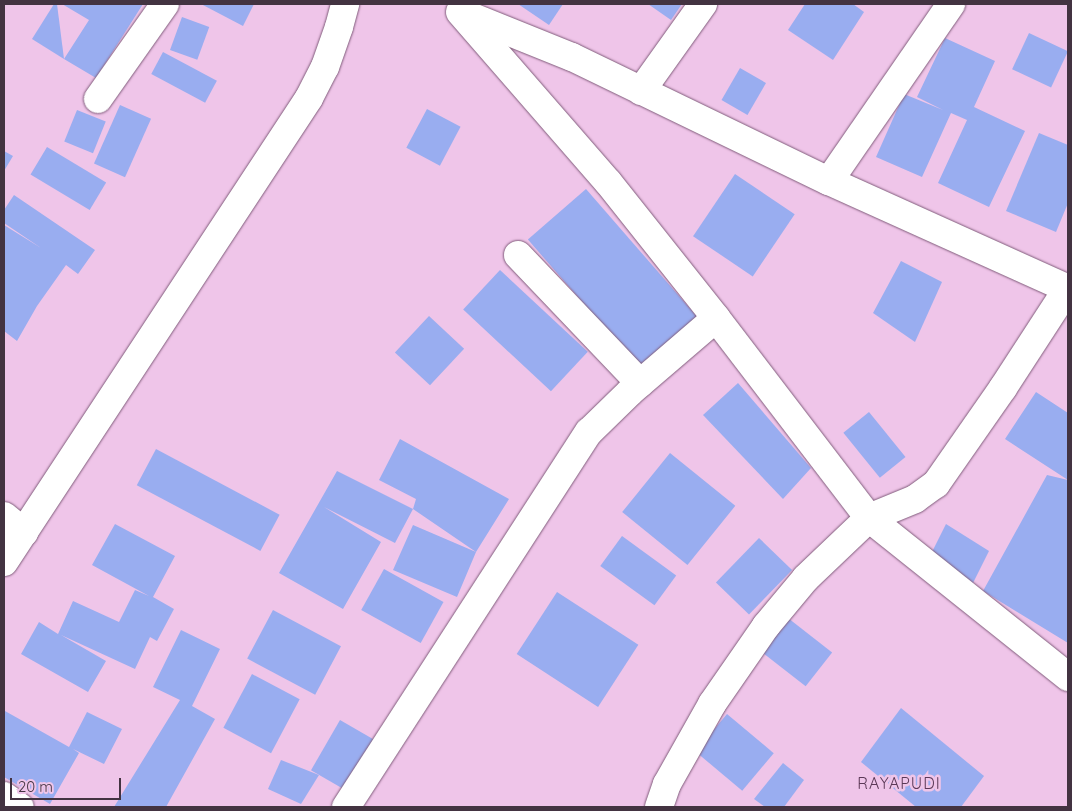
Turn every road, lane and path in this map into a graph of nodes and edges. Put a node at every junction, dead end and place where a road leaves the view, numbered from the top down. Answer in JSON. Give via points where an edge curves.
{"nodes":[{"id":1,"x":165,"y":4,"type":"edge"},
{"id":2,"x":345,"y":4,"type":"edge"},
{"id":3,"x":703,"y":4,"type":"edge"},
{"id":4,"x":951,"y":4,"type":"edge"},
{"id":5,"x":454,"y":8,"type":"edge"},
{"id":6,"x":641,"y":91,"type":"junction"},
{"id":7,"x":98,"y":99,"type":"dead end"},
{"id":8,"x":829,"y":181,"type":"junction"},
{"id":9,"x":518,"y":255,"type":"dead end"},
{"id":10,"x":1068,"y":288,"type":"edge"},
{"id":11,"x":716,"y":318,"type":"junction"},
{"id":12,"x":640,"y":383,"type":"junction"},
{"id":13,"x":869,"y":518,"type":"junction"},
{"id":14,"x":14,"y":524,"type":"edge"},
{"id":15,"x":4,"y":562,"type":"edge"},
{"id":16,"x":1068,"y":677,"type":"edge"},
{"id":17,"x":4,"y":796,"type":"edge"},
{"id":18,"x":20,"y":807,"type":"edge"},
{"id":19,"x":346,"y":807,"type":"edge"},
{"id":20,"x":660,"y":807,"type":"edge"}],
"edges":[{"from":1,"to":7,"type":"street"},
{"from":2,"to":14,"type":"street","via":[[324,67],[309,98]]},
{"from":3,"to":6,"type":"street"},
{"from":4,"to":8,"type":"street"},
{"from":5,"to":6,"type":"street","via":[[572,57]]},
{"from":5,"to":11,"type":"street","via":[[608,182]]},
{"from":6,"to":8,"type":"street"},
{"from":8,"to":10,"type":"street"},
{"from":9,"to":12,"type":"street"},
{"from":10,"to":13,"type":"street","via":[[936,484],[915,500]]},
{"from":11,"to":12,"type":"street"},
{"from":11,"to":13,"type":"street"},
{"from":12,"to":19,"type":"street","via":[[589,432]]},
{"from":13,"to":16,"type":"street"},
{"from":13,"to":20,"type":"street","via":[[806,578],[766,626],[712,704],[667,784]]},
{"from":14,"to":15,"type":"street"},
{"from":17,"to":18,"type":"street"}]}
